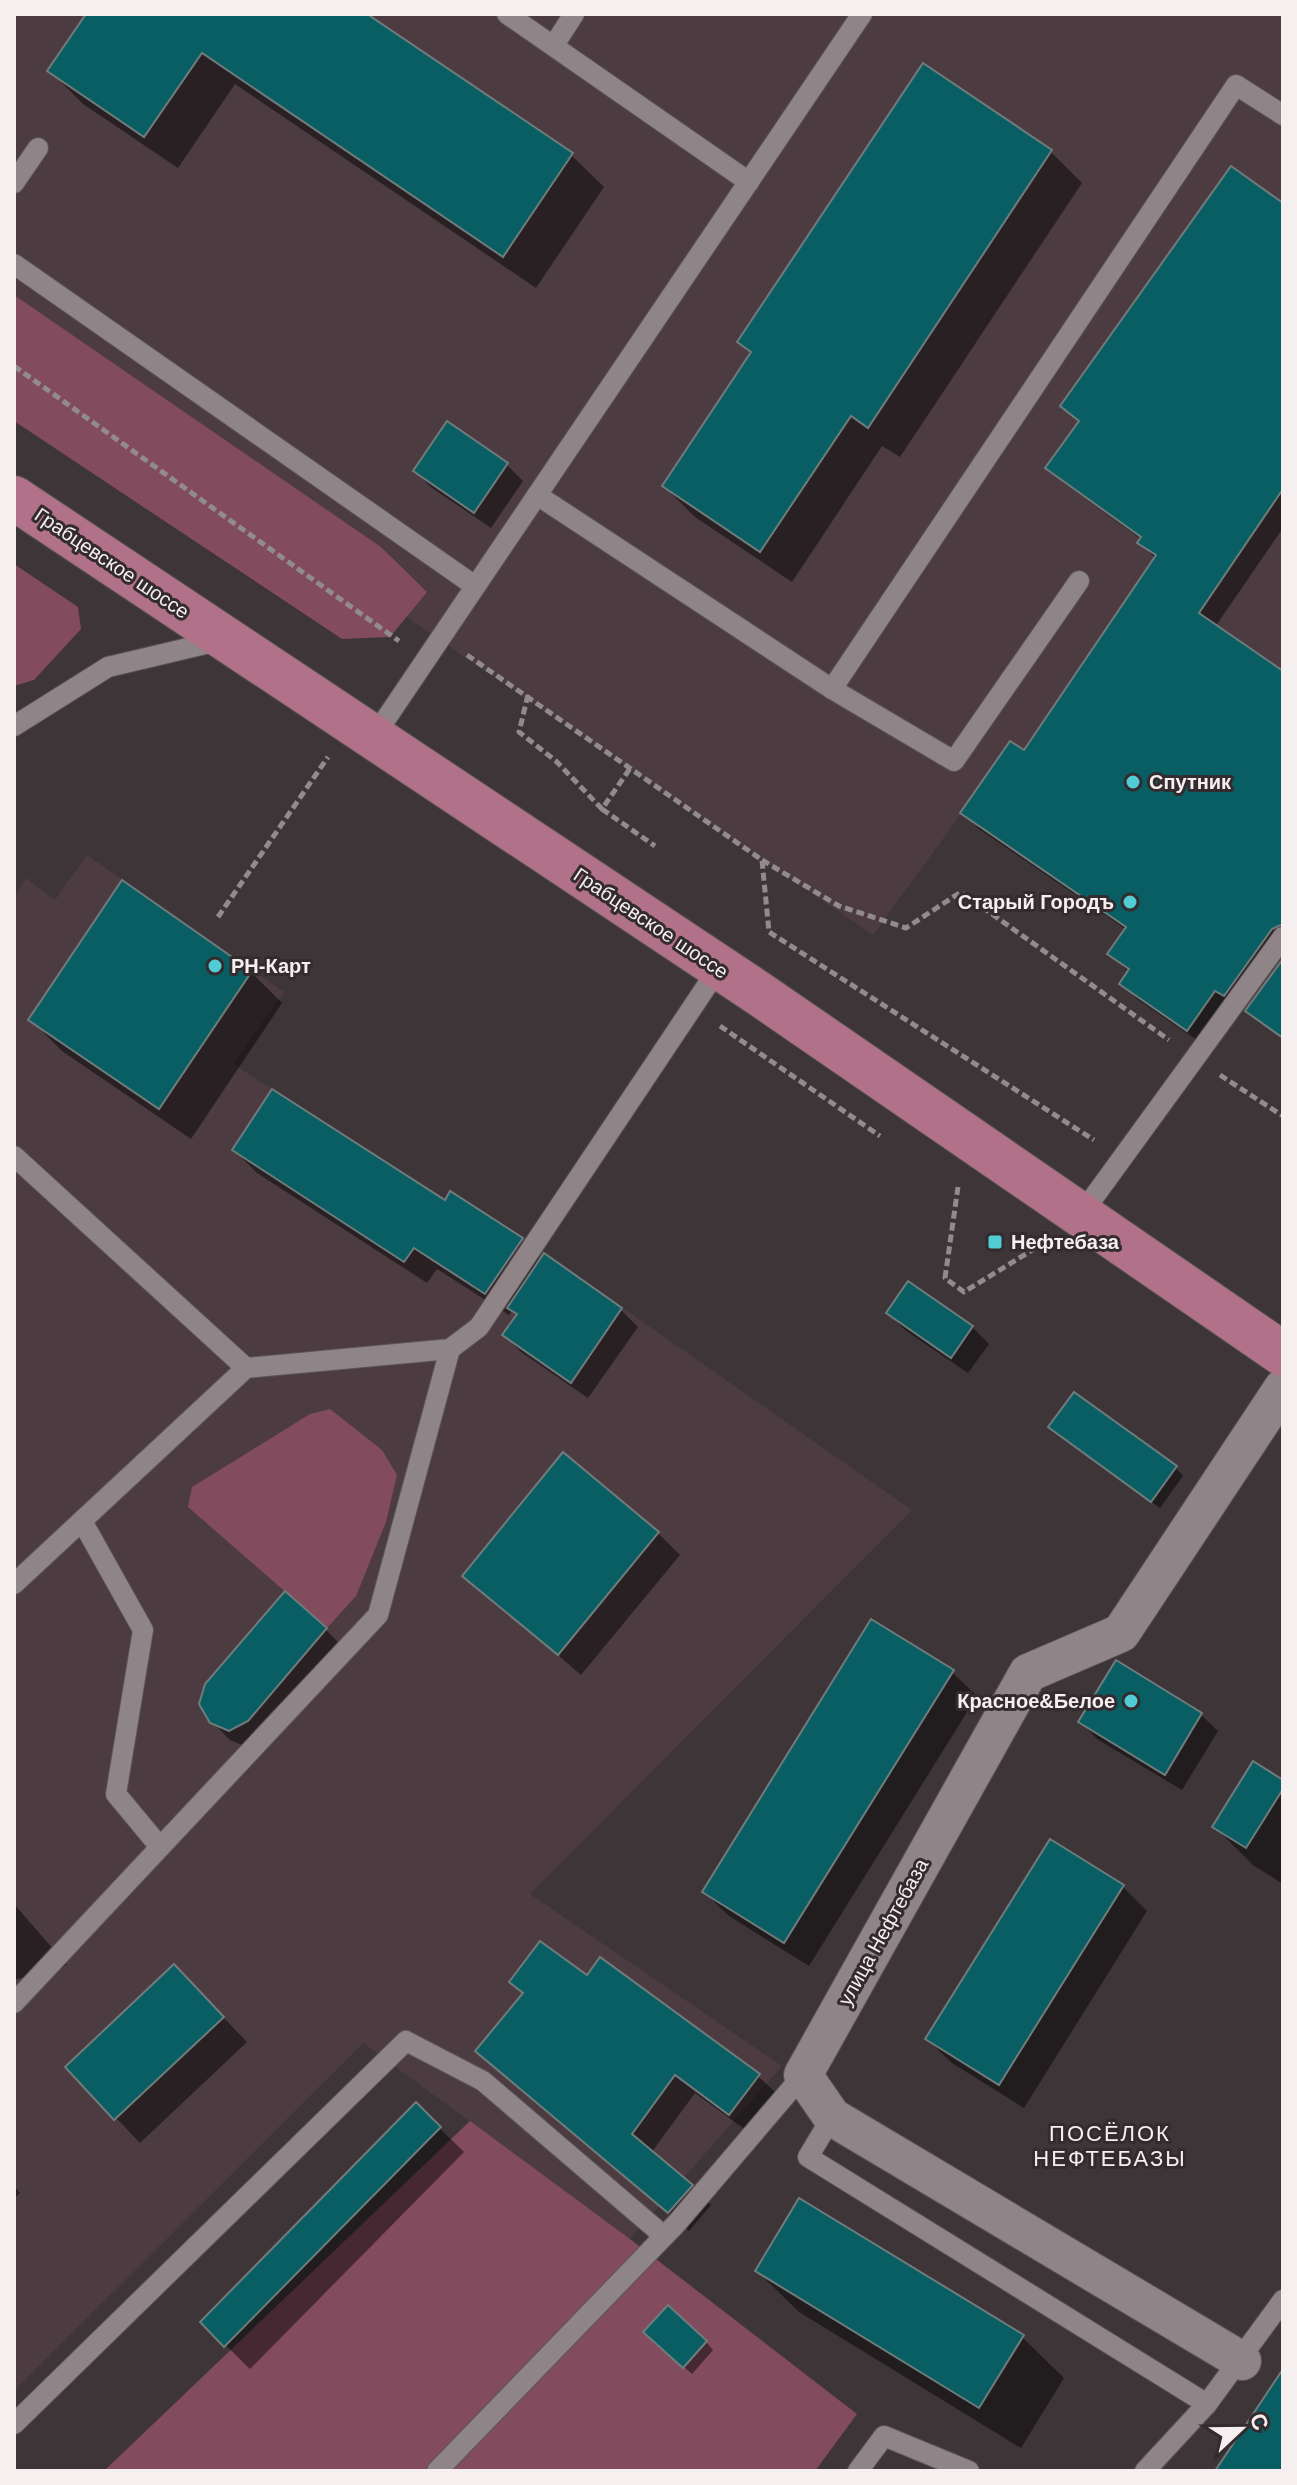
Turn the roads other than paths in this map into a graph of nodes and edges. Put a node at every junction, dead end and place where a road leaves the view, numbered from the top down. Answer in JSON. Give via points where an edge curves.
{"nodes":[{"id":1,"x":507,"y":14,"type":"edge"},
{"id":2,"x":574,"y":14,"type":"edge"},
{"id":3,"x":862,"y":14,"type":"edge"},
{"id":4,"x":554,"y":45,"type":"junction"},
{"id":5,"x":1283,"y":115,"type":"edge"},
{"id":6,"x":38,"y":148,"type":"dead end"},
{"id":7,"x":749,"y":182,"type":"junction"},
{"id":8,"x":14,"y":183,"type":"edge"},
{"id":9,"x":14,"y":264,"type":"edge"},
{"id":10,"x":537,"y":495,"type":"junction"},
{"id":11,"x":14,"y":498,"type":"edge"},
{"id":12,"x":1079,"y":581,"type":"dead end"},
{"id":13,"x":475,"y":586,"type":"junction"},
{"id":14,"x":225,"y":639,"type":"junction"},
{"id":15,"x":832,"y":689,"type":"junction"},
{"id":16,"x":14,"y":726,"type":"edge"},
{"id":17,"x":373,"y":738,"type":"junction"},
{"id":18,"x":1283,"y":937,"type":"edge"},
{"id":19,"x":718,"y":969,"type":"junction"},
{"id":20,"x":14,"y":1156,"type":"edge"},
{"id":21,"x":1080,"y":1216,"type":"junction"},
{"id":22,"x":450,"y":1349,"type":"junction"},
{"id":23,"x":1283,"y":1354,"type":"edge"},
{"id":24,"x":246,"y":1368,"type":"junction"},
{"id":25,"x":1283,"y":1388,"type":"edge"},
{"id":26,"x":82,"y":1521,"type":"junction"},
{"id":27,"x":14,"y":1584,"type":"edge"},
{"id":28,"x":160,"y":1847,"type":"junction"},
{"id":29,"x":14,"y":2003,"type":"edge"},
{"id":30,"x":803,"y":2075,"type":"junction"},
{"id":31,"x":832,"y":2117,"type":"junction"},
{"id":32,"x":664,"y":2236,"type":"junction"},
{"id":33,"x":1283,"y":2300,"type":"edge"},
{"id":34,"x":1242,"y":2361,"type":"junction"},
{"id":35,"x":1207,"y":2404,"type":"junction"},
{"id":36,"x":14,"y":2424,"type":"edge"},
{"id":37,"x":437,"y":2471,"type":"edge"},
{"id":38,"x":858,"y":2471,"type":"edge"},
{"id":39,"x":969,"y":2471,"type":"edge"},
{"id":40,"x":1145,"y":2471,"type":"edge"}],
"edges":[{"from":1,"to":4,"type":"lane"},
{"from":2,"to":4,"type":"lane"},
{"from":3,"to":7,"type":"lane"},
{"from":4,"to":7,"type":"lane"},
{"from":5,"to":15,"type":"lane","via":[[1236,85]]},
{"from":6,"to":8,"type":"lane"},
{"from":7,"to":10,"type":"lane"},
{"from":9,"to":13,"type":"lane"},
{"from":10,"to":13,"type":"lane"},
{"from":10,"to":15,"type":"lane"},
{"from":11,"to":14,"type":"main road","name":"Грабцевское шоссе"},
{"from":12,"to":15,"type":"lane","via":[[954,761]]},
{"from":13,"to":17,"type":"lane"},
{"from":14,"to":16,"type":"lane","via":[[108,667]]},
{"from":14,"to":17,"type":"main road","name":"Грабцевское шоссе"},
{"from":17,"to":19,"type":"main road","name":"Грабцевское шоссе"},
{"from":18,"to":21,"type":"lane"},
{"from":19,"to":21,"type":"main road","name":"Грабцевское шоссе"},
{"from":19,"to":22,"type":"lane","via":[[479,1327]]},
{"from":20,"to":24,"type":"lane"},
{"from":21,"to":23,"type":"main road","name":"Грабцевское шоссе"},
{"from":22,"to":24,"type":"lane"},
{"from":22,"to":28,"type":"lane","via":[[378,1615]]},
{"from":24,"to":26,"type":"lane"},
{"from":25,"to":30,"type":"street","name":"улица Нефтебаза","via":[[1121,1633],[1028,1673]]},
{"from":26,"to":27,"type":"lane"},
{"from":26,"to":28,"type":"lane","via":[[143,1630],[116,1794]]},
{"from":28,"to":29,"type":"lane"},
{"from":30,"to":31,"type":"street"},
{"from":30,"to":32,"type":"lane"},
{"from":31,"to":34,"type":"street"},
{"from":31,"to":35,"type":"lane","via":[[808,2157]]},
{"from":32,"to":36,"type":"lane","via":[[483,2081],[406,2041]]},
{"from":32,"to":37,"type":"lane"},
{"from":33,"to":34,"type":"lane"},
{"from":34,"to":35,"type":"lane"},
{"from":35,"to":40,"type":"lane"},
{"from":38,"to":39,"type":"lane","via":[[884,2436]]}]}
